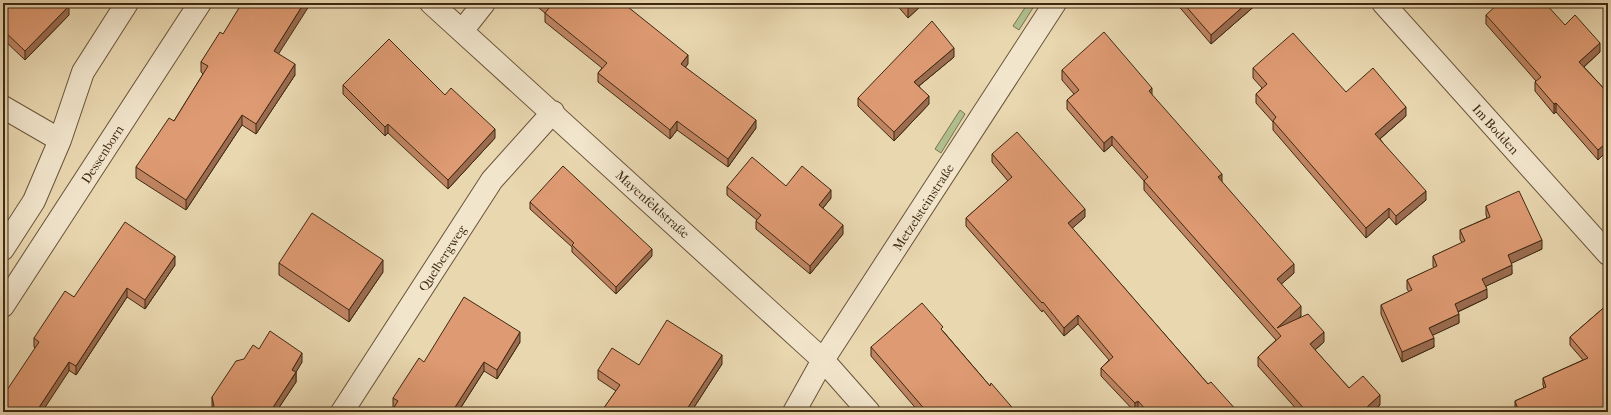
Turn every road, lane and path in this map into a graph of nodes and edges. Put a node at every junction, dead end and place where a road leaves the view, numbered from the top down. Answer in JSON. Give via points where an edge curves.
{"nodes":[{"id":1,"x":127,"y":3,"type":"edge"},
{"id":2,"x":200,"y":3,"type":"edge"},
{"id":3,"x":431,"y":3,"type":"edge"},
{"id":4,"x":484,"y":3,"type":"edge"},
{"id":5,"x":1055,"y":3,"type":"edge"},
{"id":6,"x":1384,"y":3,"type":"edge"},
{"id":7,"x":462,"y":31,"type":"junction"},
{"id":8,"x":3,"y":107,"type":"edge"},
{"id":9,"x":553,"y":112,"type":"junction"},
{"id":10,"x":60,"y":140,"type":"junction"},
{"id":11,"x":3,"y":249,"type":"edge"},
{"id":12,"x":1608,"y":254,"type":"edge"},
{"id":13,"x":3,"y":306,"type":"edge"},
{"id":14,"x":823,"y":360,"type":"junction"},
{"id":15,"x":342,"y":412,"type":"edge"},
{"id":16,"x":794,"y":412,"type":"edge"},
{"id":17,"x":869,"y":412,"type":"edge"}],
"edges":[{"from":1,"to":10,"type":"street","via":[[83,72]]},
{"from":2,"to":13,"type":"street","name":"Dessenborn"},
{"from":3,"to":7,"type":"street","name":"Mayenfeldstraße"},
{"from":4,"to":7,"type":"street"},
{"from":5,"to":14,"type":"street","name":"Metzelsteinstraße"},
{"from":6,"to":12,"type":"street","name":"Im Bodden"},
{"from":7,"to":9,"type":"street","name":"Mayenfeldstraße"},
{"from":8,"to":10,"type":"street"},
{"from":9,"to":14,"type":"street","name":"Mayenfeldstraße"},
{"from":9,"to":15,"type":"street","name":"Quelbergweg","via":[[492,180]]},
{"from":10,"to":11,"type":"street","via":[[34,201]]},
{"from":14,"to":16,"type":"street","name":"Metzelsteinstraße"},
{"from":14,"to":17,"type":"street","name":"Mayenfeldstraße"}]}
